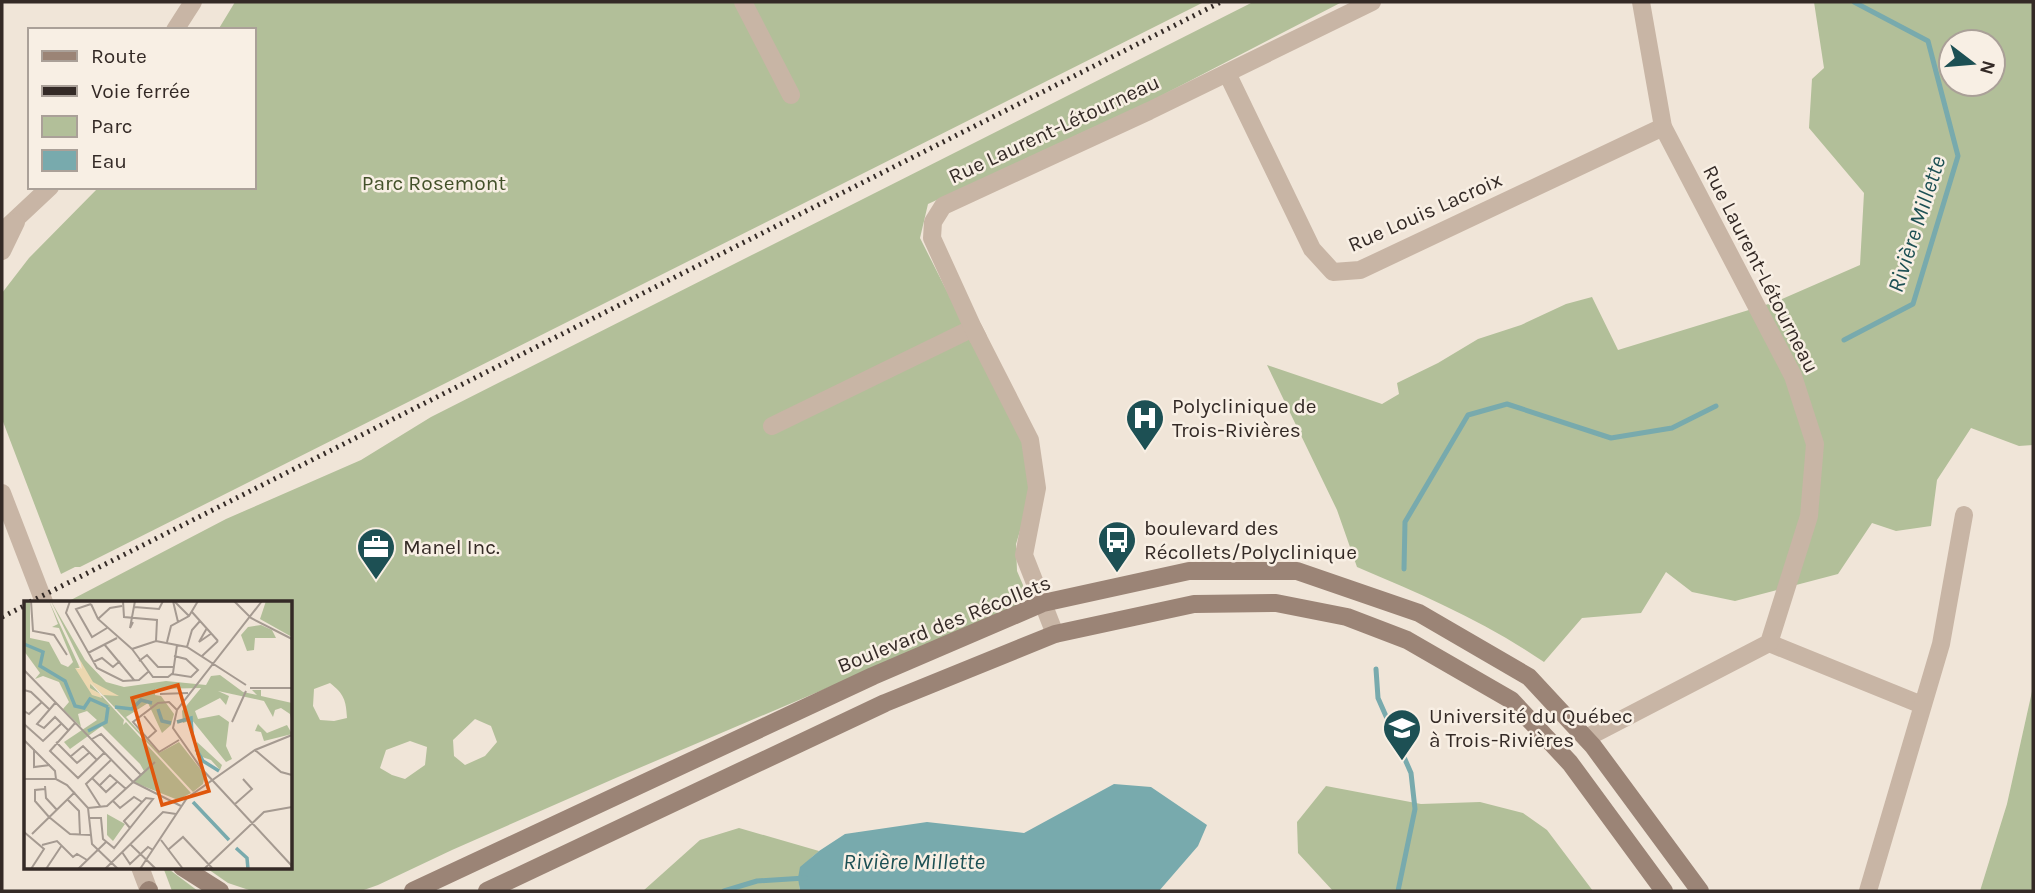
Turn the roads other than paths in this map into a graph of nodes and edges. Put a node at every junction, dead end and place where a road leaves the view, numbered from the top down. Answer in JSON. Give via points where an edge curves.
{"nodes":[{"id":1,"x":193,"y":2,"type":"edge"},
{"id":2,"x":743,"y":2,"type":"edge"},
{"id":3,"x":1372,"y":2,"type":"edge"},
{"id":4,"x":1641,"y":2,"type":"edge"},
{"id":5,"x":176,"y":28,"type":"edge"},
{"id":6,"x":1227,"y":73,"type":"junction"},
{"id":7,"x":791,"y":95,"type":"dead end"},
{"id":8,"x":1663,"y":127,"type":"junction"},
{"id":9,"x":48,"y":189,"type":"edge"},
{"id":10,"x":17,"y":219,"type":"junction"},
{"id":11,"x":2,"y":232,"type":"edge"},
{"id":12,"x":2,"y":251,"type":"edge"},
{"id":13,"x":973,"y":328,"type":"junction"},
{"id":14,"x":772,"y":426,"type":"dead end"},
{"id":15,"x":2,"y":493,"type":"edge"},
{"id":16,"x":1964,"y":516,"type":"dead end"},
{"id":17,"x":43,"y":601,"type":"edge"},
{"id":18,"x":1043,"y":603,"type":"junction"},
{"id":19,"x":1055,"y":634,"type":"junction"},
{"id":20,"x":1769,"y":643,"type":"junction"},
{"id":21,"x":1922,"y":705,"type":"junction"},
{"id":22,"x":1586,"y":738,"type":"junction"},
{"id":23,"x":140,"y":868,"type":"edge"},
{"id":24,"x":184,"y":868,"type":"edge"},
{"id":25,"x":149,"y":891,"type":"edge"},
{"id":26,"x":220,"y":891,"type":"edge"},
{"id":27,"x":412,"y":891,"type":"edge"},
{"id":28,"x":487,"y":891,"type":"edge"},
{"id":29,"x":1664,"y":891,"type":"edge"},
{"id":30,"x":1700,"y":891,"type":"edge"},
{"id":31,"x":1868,"y":891,"type":"edge"}],
"edges":[{"from":1,"to":5,"type":"street"},
{"from":2,"to":7,"type":"street"},
{"from":3,"to":6,"type":"street","name":"Rue Laurent-Létourneau"},
{"from":4,"to":8,"type":"street","name":"Rue Laurent-Létourneau"},
{"from":6,"to":8,"type":"street","name":"Rue Louis Lacroix","via":[[1312,249],[1333,272],[1360,270]]},
{"from":6,"to":13,"type":"street","name":"Rue Laurent-Létourneau","via":[[943,206],[933,222],[932,239]]},
{"from":8,"to":20,"type":"street","name":"Rue Laurent-Létourneau","via":[[1793,376],[1815,444],[1809,516]]},
{"from":9,"to":10,"type":"street"},
{"from":10,"to":11,"type":"street"},
{"from":10,"to":12,"type":"street"},
{"from":13,"to":14,"type":"street"},
{"from":13,"to":18,"type":"street","name":"Rue Laurent-Létourneau","via":[[1030,440],[1037,488],[1024,555]]},
{"from":15,"to":17,"type":"street"},
{"from":16,"to":21,"type":"street","via":[[1941,644]]},
{"from":18,"to":19,"type":"street"},
{"from":18,"to":22,"type":"main road","name":"Boulevard des Récollets","via":[[1189,571],[1297,571],[1419,613],[1452,632],[1529,677]]},
{"from":18,"to":27,"type":"main road","name":"Boulevard des Récollets","via":[[873,676]]},
{"from":19,"to":28,"type":"main road","via":[[885,702]]},
{"from":19,"to":29,"type":"main road","via":[[1195,604],[1276,603],[1347,617],[1407,640],[1511,700],[1570,763]]},
{"from":20,"to":21,"type":"street"},
{"from":20,"to":22,"type":"street"},
{"from":21,"to":31,"type":"street"},
{"from":22,"to":30,"type":"main road","name":"Boulevard des Récollets"},
{"from":23,"to":25,"type":"street"},
{"from":24,"to":26,"type":"main road"}]}
